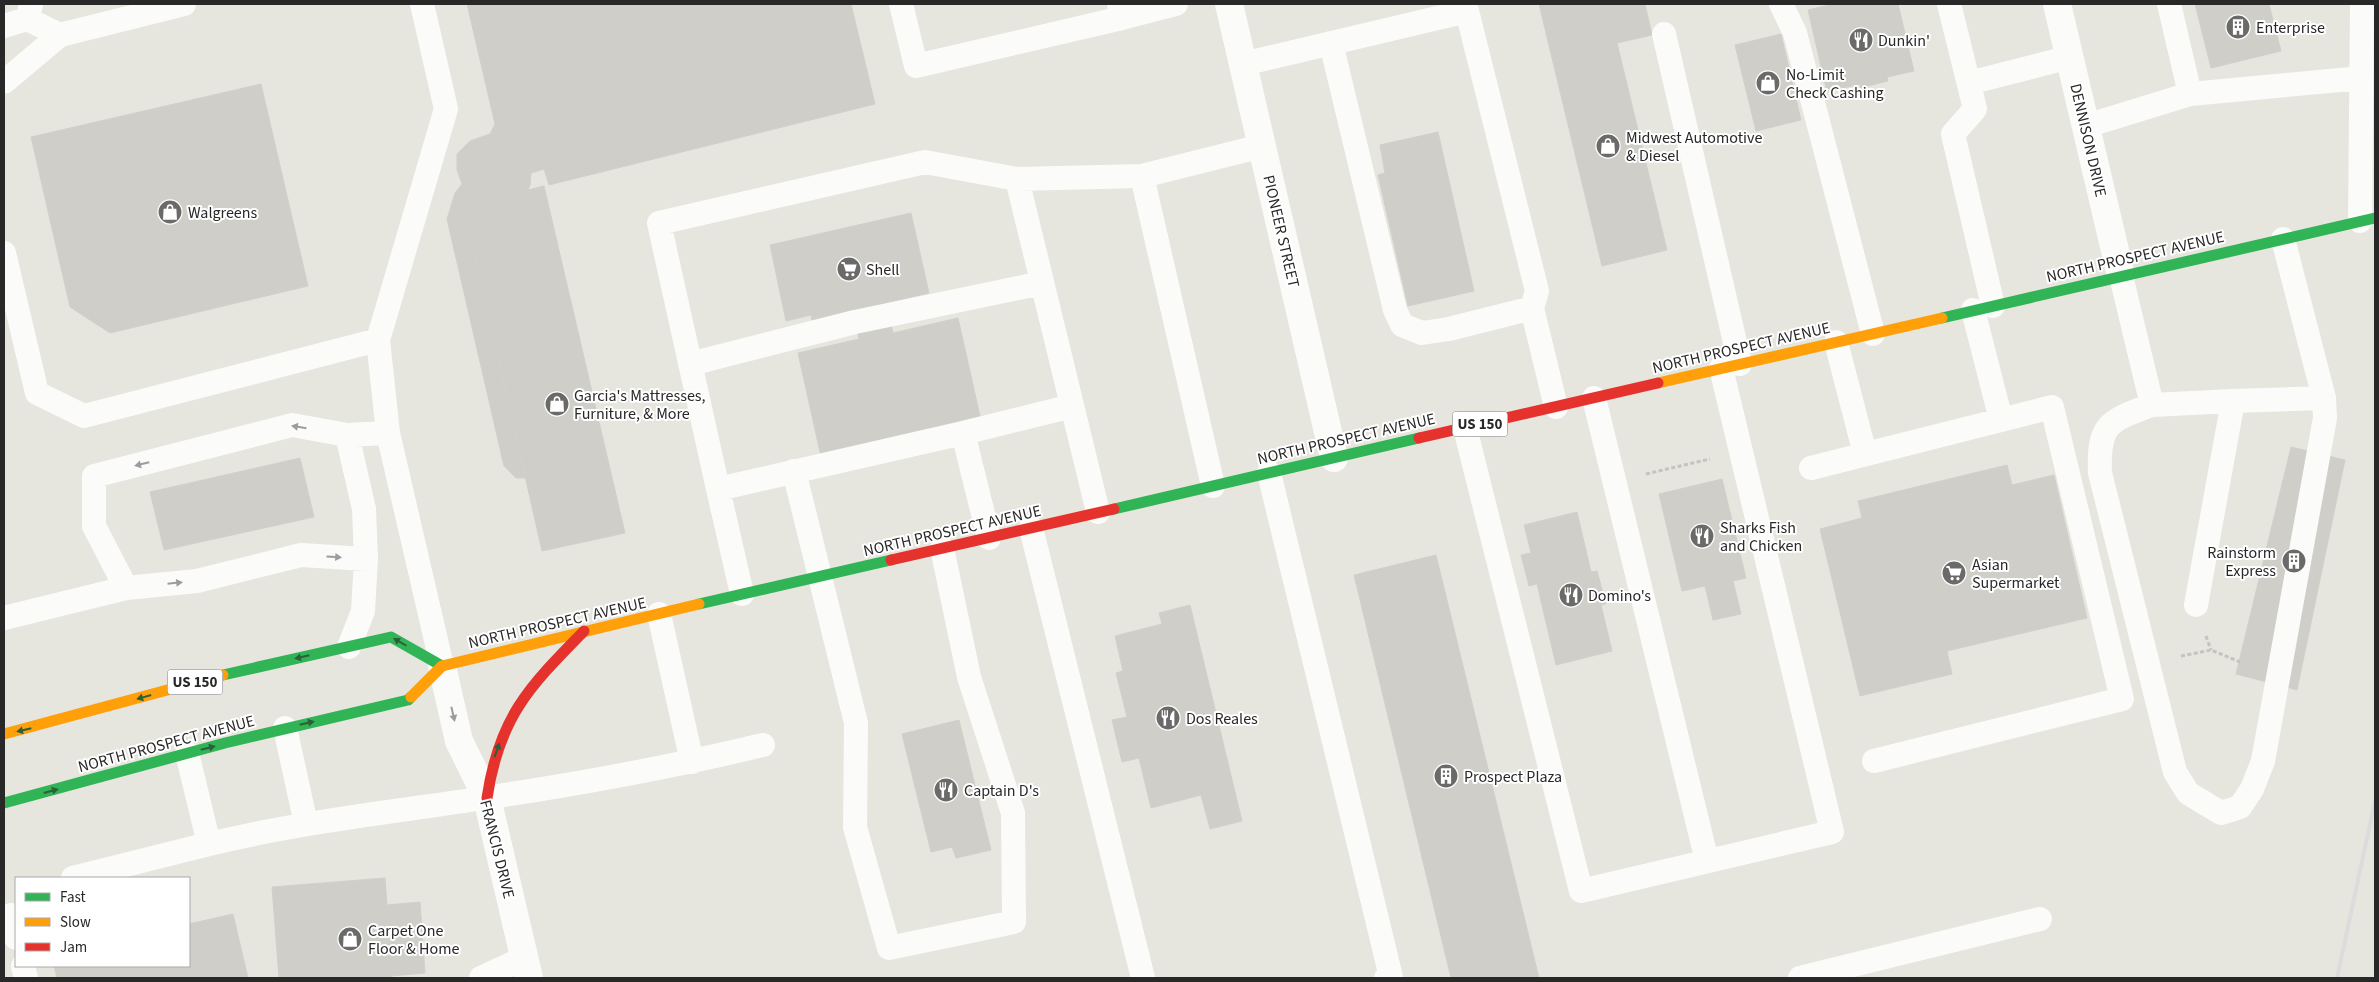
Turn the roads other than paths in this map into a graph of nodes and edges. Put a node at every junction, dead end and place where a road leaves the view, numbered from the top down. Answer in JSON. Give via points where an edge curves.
{"nodes":[{"id":1,"x":184,"y":4,"type":"edge"},
{"id":2,"x":422,"y":4,"type":"edge"},
{"id":3,"x":901,"y":4,"type":"edge"},
{"id":4,"x":1176,"y":4,"type":"edge"},
{"id":5,"x":1229,"y":4,"type":"edge"},
{"id":6,"x":1781,"y":4,"type":"edge"},
{"id":7,"x":1949,"y":4,"type":"edge"},
{"id":8,"x":2057,"y":4,"type":"edge"},
{"id":9,"x":2169,"y":4,"type":"edge"},
{"id":10,"x":2362,"y":4,"type":"edge"},
{"id":11,"x":1121,"y":11,"type":"edge"},
{"id":12,"x":29,"y":12,"type":"edge"},
{"id":13,"x":4,"y":26,"type":"edge"},
{"id":14,"x":1664,"y":34,"type":"dead end"},
{"id":15,"x":60,"y":35,"type":"junction"},
{"id":16,"x":1330,"y":43,"type":"junction"},
{"id":17,"x":2070,"y":57,"type":"junction"},
{"id":18,"x":1243,"y":64,"type":"junction"},
{"id":19,"x":2361,"y":78,"type":"junction"},
{"id":20,"x":4,"y":82,"type":"edge"},
{"id":21,"x":1968,"y":83,"type":"junction"},
{"id":22,"x":2190,"y":94,"type":"junction"},
{"id":23,"x":2086,"y":126,"type":"junction"},
{"id":24,"x":1262,"y":146,"type":"junction"},
{"id":25,"x":1142,"y":176,"type":"junction"},
{"id":26,"x":1017,"y":179,"type":"junction"},
{"id":27,"x":2367,"y":219,"type":"edge"},
{"id":28,"x":2283,"y":239,"type":"junction"},
{"id":29,"x":4,"y":253,"type":"edge"},
{"id":30,"x":2121,"y":276,"type":"junction"},
{"id":31,"x":1042,"y":283,"type":"junction"},
{"id":32,"x":1532,"y":308,"type":"junction"},
{"id":33,"x":1983,"y":308,"type":"junction"},
{"id":34,"x":1873,"y":334,"type":"junction"},
{"id":35,"x":378,"y":340,"type":"junction"},
{"id":36,"x":1836,"y":342,"type":"junction"},
{"id":37,"x":690,"y":364,"type":"junction"},
{"id":38,"x":1731,"y":366,"type":"junction"},
{"id":39,"x":1594,"y":398,"type":"junction"},
{"id":40,"x":2324,"y":398,"type":"junction"},
{"id":41,"x":2233,"y":401,"type":"junction"},
{"id":42,"x":1072,"y":406,"type":"junction"},
{"id":43,"x":2152,"y":406,"type":"junction"},
{"id":44,"x":1556,"y":407,"type":"junction"},
{"id":45,"x":2001,"y":420,"type":"junction"},
{"id":46,"x":1465,"y":428,"type":"junction"},
{"id":47,"x":388,"y":433,"type":"junction"},
{"id":48,"x":963,"y":434,"type":"junction"},
{"id":49,"x":347,"y":435,"type":"junction"},
{"id":50,"x":1865,"y":454,"type":"junction"},
{"id":51,"x":1334,"y":458,"type":"junction"},
{"id":52,"x":1811,"y":468,"type":"dead end"},
{"id":53,"x":794,"y":471,"type":"junction"},
{"id":54,"x":1269,"y":473,"type":"junction"},
{"id":55,"x":1213,"y":486,"type":"junction"},
{"id":56,"x":718,"y":489,"type":"junction"},
{"id":57,"x":1098,"y":512,"type":"junction"},
{"id":58,"x":1031,"y":528,"type":"junction"},
{"id":59,"x":989,"y":538,"type":"junction"},
{"id":60,"x":942,"y":548,"type":"junction"},
{"id":61,"x":366,"y":559,"type":"junction"},
{"id":62,"x":819,"y":577,"type":"junction"},
{"id":63,"x":126,"y":588,"type":"junction"},
{"id":64,"x":742,"y":594,"type":"junction"},
{"id":65,"x":2196,"y":605,"type":"dead end"},
{"id":66,"x":659,"y":614,"type":"junction"},
{"id":67,"x":4,"y":618,"type":"edge"},
{"id":68,"x":584,"y":631,"type":"junction"},
{"id":69,"x":349,"y":647,"type":"junction"},
{"id":70,"x":442,"y":666,"type":"junction"},
{"id":71,"x":285,"y":728,"type":"junction"},
{"id":72,"x":4,"y":734,"type":"edge"},
{"id":73,"x":763,"y":745,"type":"dead end"},
{"id":74,"x":187,"y":753,"type":"junction"},
{"id":75,"x":1874,"y":760,"type":"dead end"},
{"id":76,"x":692,"y":762,"type":"junction"},
{"id":77,"x":487,"y":798,"type":"junction"},
{"id":78,"x":4,"y":803,"type":"edge"},
{"id":79,"x":306,"y":824,"type":"junction"},
{"id":80,"x":209,"y":844,"type":"junction"},
{"id":81,"x":1708,"y":861,"type":"junction"},
{"id":82,"x":77,"y":877,"type":"edge"},
{"id":83,"x":4,"y":917,"type":"edge"},
{"id":84,"x":2040,"y":919,"type":"dead end"},
{"id":85,"x":15,"y":933,"type":"edge"},
{"id":86,"x":526,"y":968,"type":"edge"},
{"id":87,"x":481,"y":978,"type":"edge"},
{"id":88,"x":1143,"y":978,"type":"edge"},
{"id":89,"x":1386,"y":978,"type":"edge"},
{"id":90,"x":1800,"y":978,"type":"edge"}],
"edges":[{"from":1,"to":15,"type":"lane"},
{"from":2,"to":35,"type":"lane","via":[[446,109]]},
{"from":3,"to":11,"type":"lane","via":[[916,66]]},
{"from":4,"to":11,"type":"lane"},
{"from":5,"to":18,"type":"street","name":"PIONEER STREET"},
{"from":6,"to":34,"type":"lane","via":[[1795,33]]},
{"from":7,"to":21,"type":"lane"},
{"from":8,"to":17,"type":"street","name":"DENNISON DRIVE"},
{"from":9,"to":22,"type":"lane"},
{"from":10,"to":19,"type":"lane"},
{"from":12,"to":13,"type":"lane"},
{"from":12,"to":15,"type":"lane"},
{"from":14,"to":38,"type":"lane"},
{"from":15,"to":20,"type":"lane"},
{"from":16,"to":18,"type":"lane"},
{"from":16,"to":32,"type":"lane","via":[[1402,325],[1422,333]]},
{"from":16,"to":32,"type":"lane","via":[[1466,11],[1537,291]]},
{"from":17,"to":21,"type":"lane"},
{"from":17,"to":23,"type":"street","name":"DENNISON DRIVE"},
{"from":18,"to":24,"type":"street","name":"PIONEER STREET"},
{"from":19,"to":22,"type":"lane"},
{"from":19,"to":27,"type":"lane"},
{"from":21,"to":33,"type":"lane","via":[[1975,109],[1953,134]]},
{"from":22,"to":23,"type":"lane"},
{"from":23,"to":30,"type":"street","name":"DENNISON DRIVE"},
{"from":24,"to":25,"type":"lane"},
{"from":24,"to":51,"type":"street","name":"PIONEER STREET"},
{"from":25,"to":26,"type":"lane"},
{"from":25,"to":55,"type":"lane"},
{"from":26,"to":31,"type":"lane"},
{"from":26,"to":37,"type":"lane","via":[[926,162],[659,223]]},
{"from":27,"to":28,"type":"main road","name":"NORTH PROSPECT AVENUE","number":"US 150"},
{"from":28,"to":30,"type":"main road","name":"NORTH PROSPECT AVENUE","number":"US 150"},
{"from":28,"to":40,"type":"lane"},
{"from":29,"to":35,"type":"lane","via":[[37,393],[84,416]]},
{"from":30,"to":33,"type":"main road","name":"NORTH PROSPECT AVENUE","number":"US 150"},
{"from":30,"to":43,"type":"lane"},
{"from":31,"to":37,"type":"lane","via":[[855,322]]},
{"from":31,"to":42,"type":"lane"},
{"from":32,"to":44,"type":"lane"},
{"from":33,"to":34,"type":"main road","name":"NORTH PROSPECT AVENUE","number":"US 150"},
{"from":33,"to":45,"type":"lane"},
{"from":34,"to":36,"type":"main road","name":"NORTH PROSPECT AVENUE","number":"US 150"},
{"from":35,"to":47,"type":"lane"},
{"from":36,"to":38,"type":"main road","name":"NORTH PROSPECT AVENUE","number":"US 150"},
{"from":36,"to":50,"type":"lane"},
{"from":37,"to":56,"type":"lane"},
{"from":38,"to":39,"type":"main road","name":"NORTH PROSPECT AVENUE","number":"US 150"},
{"from":38,"to":81,"type":"lane","via":[[1832,832]]},
{"from":39,"to":44,"type":"main road","name":"NORTH PROSPECT AVENUE","number":"US 150"},
{"from":39,"to":81,"type":"lane"},
{"from":40,"to":41,"type":"lane"},
{"from":40,"to":43,"type":"lane","via":[[2325,418],[2263,761],[2252,789],[2240,807],[2222,813],[2188,793],[2175,772],[2100,473],[2099,448],[2105,430],[2118,418]]},
{"from":41,"to":43,"type":"lane"},
{"from":41,"to":65,"type":"lane"},
{"from":42,"to":48,"type":"lane"},
{"from":42,"to":57,"type":"lane"},
{"from":44,"to":46,"type":"main road","name":"NORTH PROSPECT AVENUE","number":"US 150"},
{"from":45,"to":50,"type":"lane"},
{"from":45,"to":75,"type":"lane","via":[[2052,407],[2122,699]]},
{"from":46,"to":51,"type":"main road","name":"NORTH PROSPECT AVENUE","number":"US 150"},
{"from":46,"to":81,"type":"lane","via":[[1581,891]]},
{"from":47,"to":49,"type":"lane"},
{"from":47,"to":70,"type":"lane"},
{"from":48,"to":53,"type":"lane"},
{"from":48,"to":59,"type":"lane"},
{"from":49,"to":61,"type":"lane","via":[[364,509]]},
{"from":49,"to":63,"type":"lane","one_way":true,"via":[[292,425],[94,476],[94,526]]},
{"from":50,"to":52,"type":"lane"},
{"from":51,"to":54,"type":"main road","name":"NORTH PROSPECT AVENUE","number":"US 150"},
{"from":53,"to":56,"type":"lane"},
{"from":53,"to":62,"type":"lane"},
{"from":54,"to":55,"type":"main road","name":"NORTH PROSPECT AVENUE","number":"US 150"},
{"from":54,"to":89,"type":"lane","via":[[1391,977]]},
{"from":55,"to":57,"type":"main road","name":"NORTH PROSPECT AVENUE","number":"US 150"},
{"from":56,"to":64,"type":"lane"},
{"from":57,"to":58,"type":"main road","name":"NORTH PROSPECT AVENUE","number":"US 150"},
{"from":58,"to":59,"type":"main road","name":"NORTH PROSPECT AVENUE","number":"US 150"},
{"from":58,"to":88,"type":"lane"},
{"from":59,"to":60,"type":"main road","name":"NORTH PROSPECT AVENUE","number":"US 150"},
{"from":60,"to":62,"type":"main road","name":"NORTH PROSPECT AVENUE","number":"US 150"},
{"from":60,"to":62,"type":"lane","via":[[969,677],[1013,813],[1014,922],[889,948],[855,827],[856,723]]},
{"from":63,"to":61,"type":"lane","one_way":true,"via":[[198,581],[301,554]]},
{"from":61,"to":69,"type":"lane","via":[[363,611]]},
{"from":62,"to":64,"type":"main road","name":"NORTH PROSPECT AVENUE","number":"US 150"},
{"from":63,"to":67,"type":"lane"},
{"from":64,"to":66,"type":"main road","name":"NORTH PROSPECT AVENUE","number":"US 150"},
{"from":66,"to":68,"type":"main road","name":"NORTH PROSPECT AVENUE","number":"US 150"},
{"from":66,"to":76,"type":"lane"},
{"from":68,"to":70,"type":"main road","name":"NORTH PROSPECT AVENUE","number":"US 150"},
{"from":77,"to":68,"type":"main road","one_way":true,"via":[[494,758],[504,731],[531,686]]},
{"from":70,"to":69,"type":"main road","number":"US 150","one_way":true,"via":[[391,637]]},
{"from":69,"to":72,"type":"main road","number":"US 150","one_way":true,"via":[[208,678]]},
{"from":71,"to":70,"type":"main road","name":"NORTH PROSPECT AVENUE","one_way":true,"via":[[408,700]]},
{"from":70,"to":77,"type":"street","name":"FRANCIS DRIVE","one_way":true,"via":[[459,740]]},
{"from":74,"to":71,"type":"main road","name":"NORTH PROSPECT AVENUE","one_way":true},
{"from":71,"to":79,"type":"lane"},
{"from":73,"to":76,"type":"lane"},
{"from":78,"to":74,"type":"main road","name":"NORTH PROSPECT AVENUE","one_way":true},
{"from":74,"to":80,"type":"lane"},
{"from":76,"to":77,"type":"lane"},
{"from":77,"to":79,"type":"lane"},
{"from":77,"to":86,"type":"street","name":"FRANCIS DRIVE"},
{"from":79,"to":80,"type":"lane"},
{"from":80,"to":82,"type":"lane"},
{"from":83,"to":85,"type":"lane","via":[[11,915]]},
{"from":84,"to":90,"type":"lane"},
{"from":86,"to":87,"type":"lane"}]}
